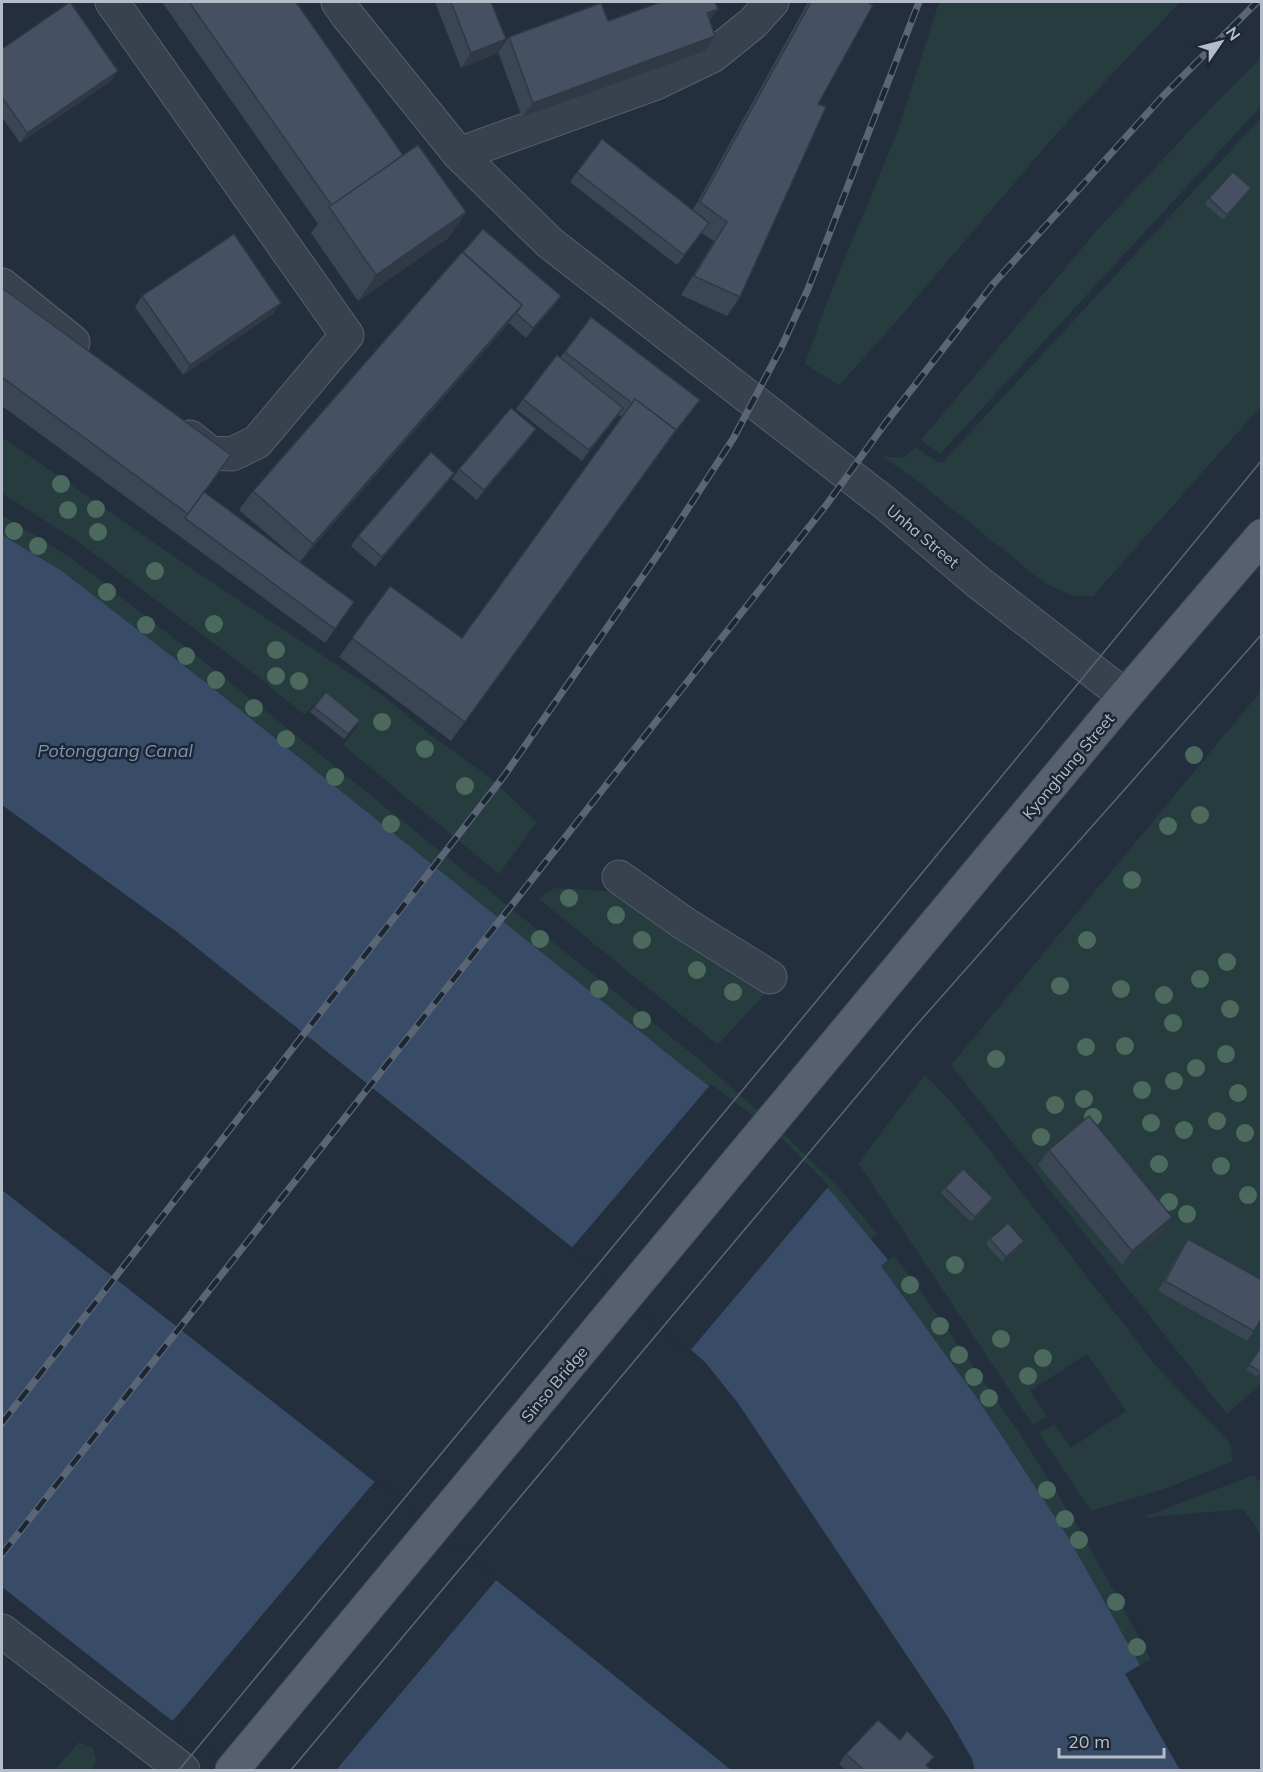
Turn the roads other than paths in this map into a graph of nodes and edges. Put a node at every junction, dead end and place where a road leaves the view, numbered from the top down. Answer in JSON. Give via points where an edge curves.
{"nodes":[{"id":1,"x":112,"y":2,"type":"edge"},
{"id":2,"x":338,"y":2,"type":"edge"},
{"id":3,"x":758,"y":9,"type":"edge"},
{"id":4,"x":459,"y":154,"type":"junction"},
{"id":5,"x":2,"y":285,"type":"edge"},
{"id":6,"x":92,"y":358,"type":"edge"},
{"id":7,"x":165,"y":416,"type":"edge"},
{"id":8,"x":1262,"y":536,"type":"edge"},
{"id":9,"x":1125,"y":696,"type":"junction"},
{"id":10,"x":619,"y":877,"type":"dead end"},
{"id":11,"x":770,"y":977,"type":"dead end"},
{"id":12,"x":877,"y":997,"type":"joint"},
{"id":13,"x":2,"y":1631,"type":"edge"},
{"id":14,"x":183,"y":1770,"type":"edge"},
{"id":15,"x":232,"y":1770,"type":"edge"}],
"edges":[{"from":1,"to":7,"type":"street","via":[[347,335],[257,442],[232,454],[210,453]]},
{"from":2,"to":4,"type":"street","name":"Unha Street"},
{"from":3,"to":4,"type":"street","via":[[712,56],[656,83]]},
{"from":4,"to":9,"type":"street","name":"Unha Street","via":[[550,243],[885,503],[978,582]]},
{"from":5,"to":6,"type":"street"},
{"from":8,"to":9,"type":"main road","name":"Kyonghung Street"},
{"from":9,"to":12,"type":"main road","name":"Kyonghung Street"},
{"from":10,"to":11,"type":"street"},
{"from":12,"to":15,"type":"main road","name":"Sinso Bridge"},
{"from":13,"to":14,"type":"street"}]}
